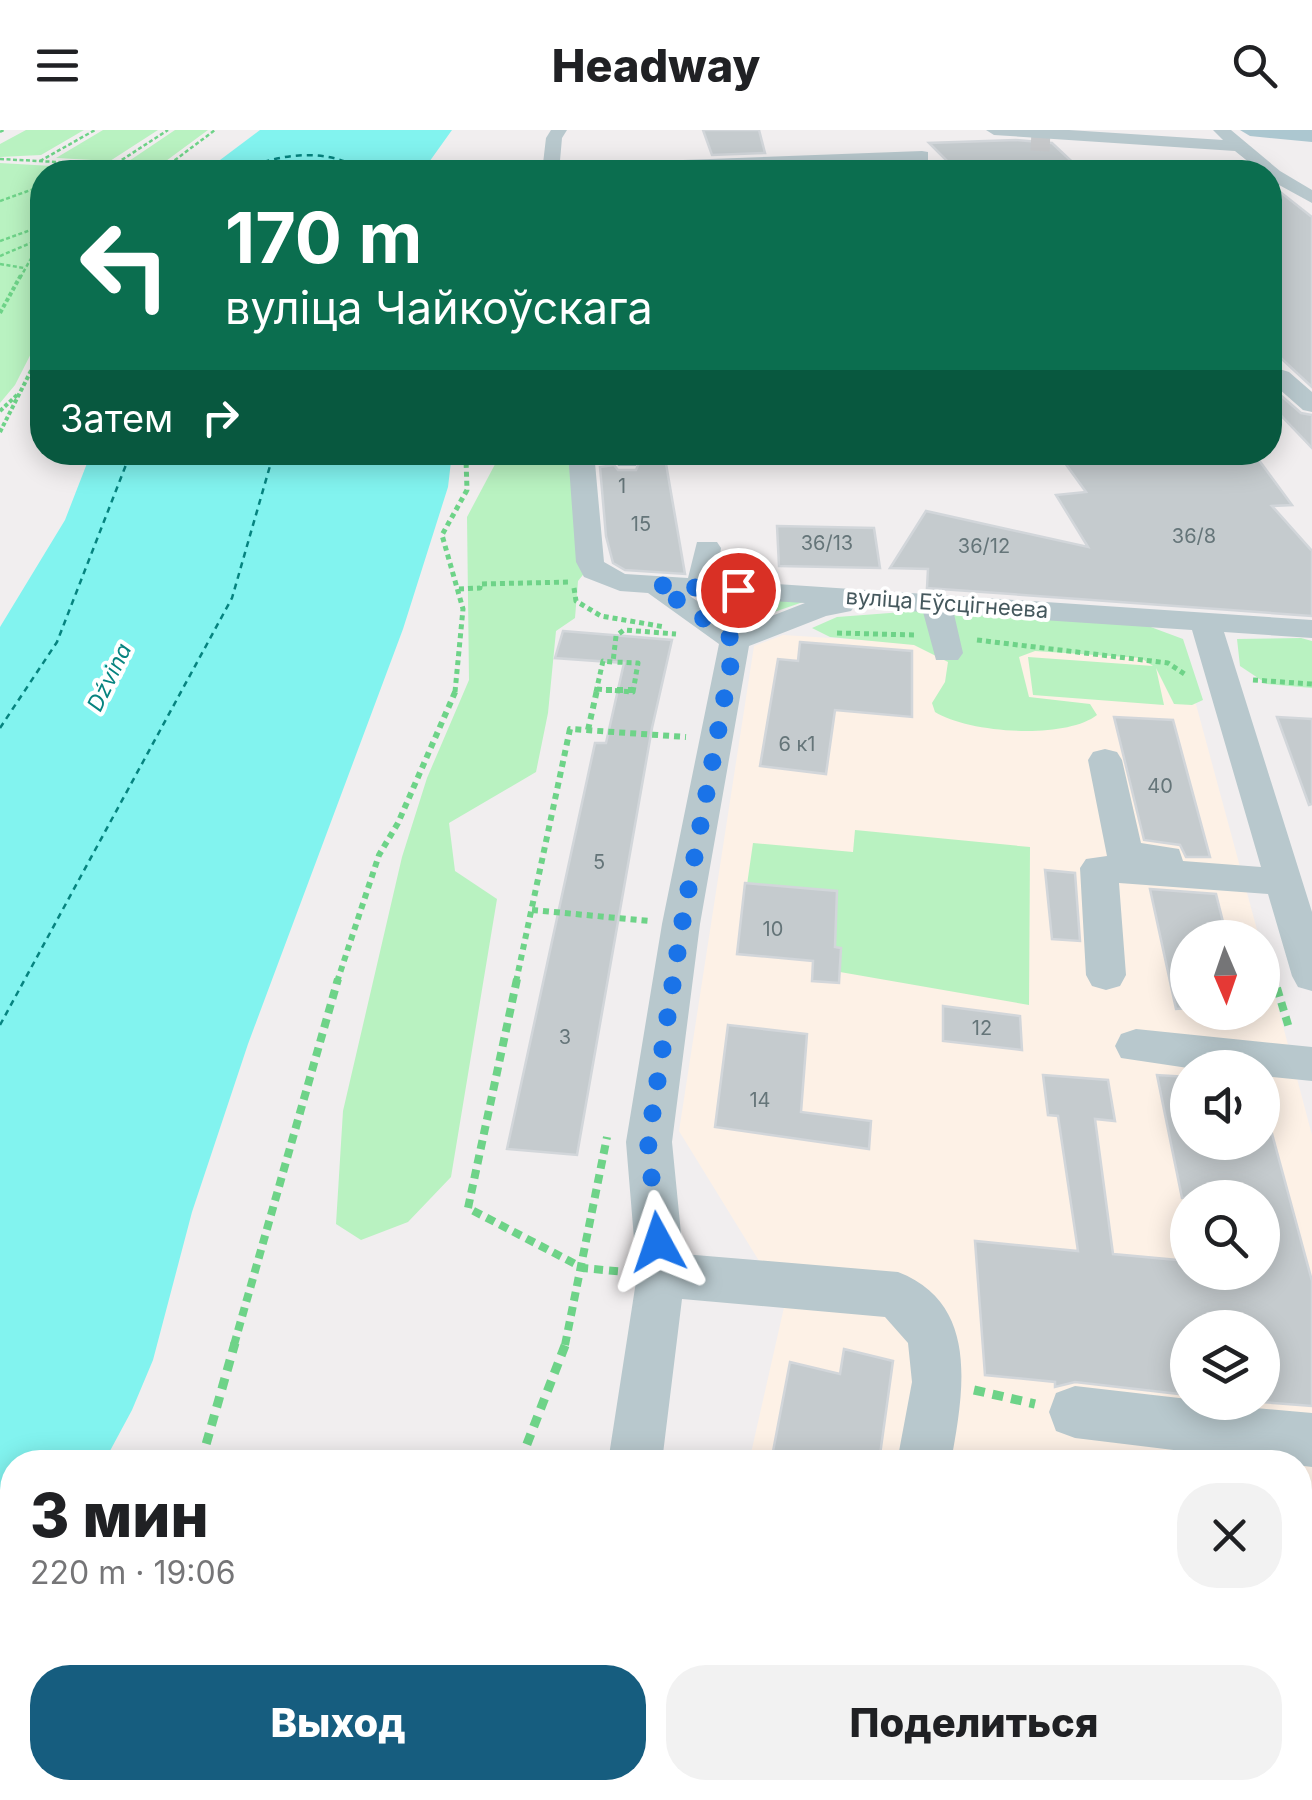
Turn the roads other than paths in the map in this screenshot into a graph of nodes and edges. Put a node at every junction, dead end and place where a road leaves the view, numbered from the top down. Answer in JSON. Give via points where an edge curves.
{"nodes":[{"id":1,"x":559,"y":130,"type":"edge"},
{"id":2,"x":994,"y":130,"type":"edge"},
{"id":3,"x":1002,"y":130,"type":"edge"},
{"id":4,"x":1312,"y":136,"type":"edge"},
{"id":5,"x":1232,"y":137,"type":"edge"},
{"id":6,"x":1104,"y":138,"type":"junction"},
{"id":7,"x":1147,"y":140,"type":"junction"},
{"id":8,"x":764,"y":141,"type":"dead end"},
{"id":9,"x":1031,"y":141,"type":"tunnel mouth"},
{"id":10,"x":699,"y":150,"type":"dead end"},
{"id":11,"x":922,"y":156,"type":"dead end"},
{"id":12,"x":551,"y":160,"type":"edge"},
{"id":13,"x":810,"y":160,"type":"edge"},
{"id":14,"x":1261,"y":160,"type":"edge"},
{"id":15,"x":1312,"y":175,"type":"edge"},
{"id":16,"x":1284,"y":178,"type":"joint"},
{"id":17,"x":1312,"y":198,"type":"edge"},
{"id":18,"x":1282,"y":378,"type":"edge"},
{"id":19,"x":1312,"y":405,"type":"edge"},
{"id":20,"x":581,"y":465,"type":"edge"},
{"id":21,"x":707,"y":548,"type":"dead end"},
{"id":22,"x":656,"y":585,"type":"junction"},
{"id":23,"x":701,"y":588,"type":"junction"},
{"id":24,"x":885,"y":598,"type":"junction"},
{"id":25,"x":936,"y":602,"type":"junction"},
{"id":26,"x":1205,"y":621,"type":"junction"},
{"id":27,"x":1312,"y":630,"type":"edge"},
{"id":28,"x":735,"y":641,"type":"junction"},
{"id":29,"x":946,"y":653,"type":"dead end"},
{"id":30,"x":1105,"y":760,"type":"dead end"},
{"id":31,"x":1281,"y":875,"type":"junction"},
{"id":32,"x":1106,"y":975,"type":"dead end"},
{"id":33,"x":1312,"y":976,"type":"edge"},
{"id":34,"x":1136,"y":1046,"type":"dead end"},
{"id":35,"x":1306,"y":1064,"type":"edge"},
{"id":36,"x":661,"y":1275,"type":"junction"},
{"id":37,"x":1074,"y":1412,"type":"road end"},
{"id":38,"x":1312,"y":1440,"type":"edge"},
{"id":39,"x":637,"y":1450,"type":"edge"},
{"id":40,"x":926,"y":1450,"type":"edge"}],
"edges":[{"from":1,"to":12,"type":"street"},
{"from":2,"to":3,"type":"street"},
{"from":3,"to":6,"type":"street"},
{"from":3,"to":9,"type":"street"},
{"from":4,"to":5,"type":"main road"},
{"from":5,"to":7,"type":"street"},
{"from":5,"to":14,"type":"street"},
{"from":6,"to":7,"type":"street"},
{"from":6,"to":7,"type":"street","via":[[1051,147],[1142,150]]},
{"from":8,"to":10,"type":"street","via":[[756,152]]},
{"from":11,"to":13,"type":"street"},
{"from":15,"to":16,"type":"street"},
{"from":16,"to":17,"type":"street"},
{"from":18,"to":19,"type":"street"},
{"from":20,"to":22,"type":"street","name":"вуліца Еўсцігнеева","via":[[582,564],[620,582]]},
{"from":21,"to":23,"type":"street"},
{"from":22,"to":23,"type":"street","name":"вуліца Еўсцігнеева"},
{"from":22,"to":28,"type":"street"},
{"from":23,"to":24,"type":"street","name":"вуліца Еўсцігнеева"},
{"from":24,"to":25,"type":"street","name":"вуліца Еўсцігнеева"},
{"from":24,"to":28,"type":"street","via":[[820,608]]},
{"from":25,"to":26,"type":"street","name":"вуліца Еўсцігнеева"},
{"from":25,"to":29,"type":"street"},
{"from":26,"to":27,"type":"street","name":"вуліца Еўсцігнеева"},
{"from":26,"to":31,"type":"street"},
{"from":28,"to":36,"type":"street","via":[[648,1142]]},
{"from":30,"to":31,"type":"street","via":[[1125,854]]},
{"from":31,"to":32,"type":"street","via":[[1099,868]]},
{"from":31,"to":33,"type":"street"},
{"from":34,"to":35,"type":"street"},
{"from":36,"to":39,"type":"street"},
{"from":36,"to":40,"type":"street","via":[[898,1295],[932,1334],[938,1382]]},
{"from":37,"to":38,"type":"street"}]}
